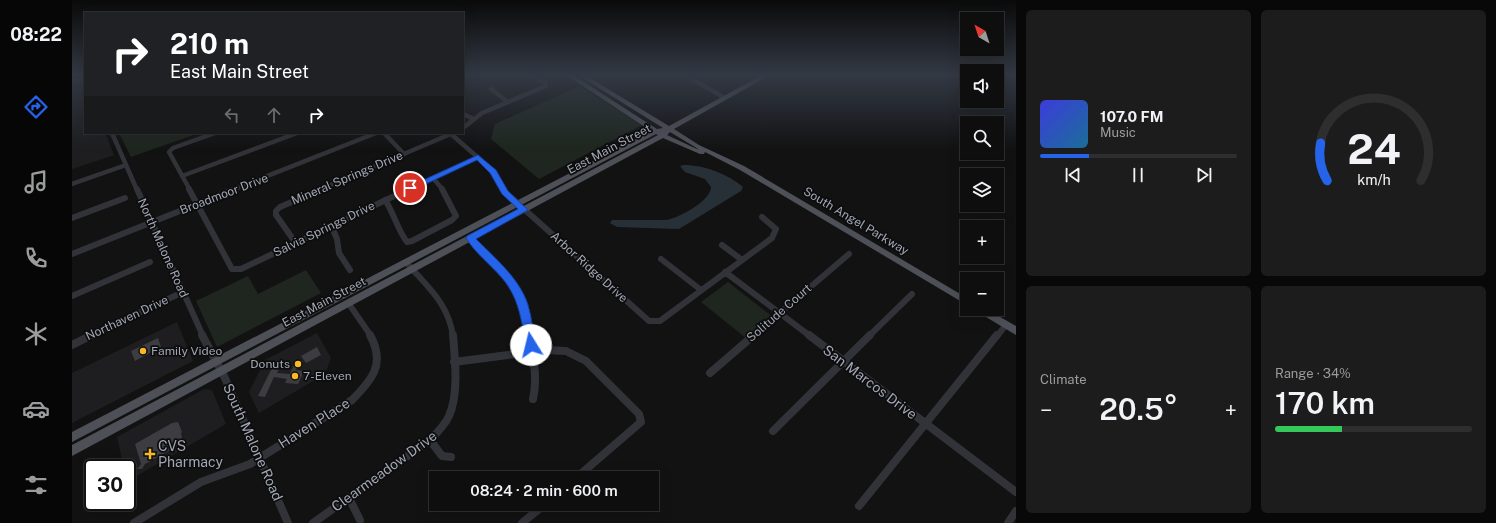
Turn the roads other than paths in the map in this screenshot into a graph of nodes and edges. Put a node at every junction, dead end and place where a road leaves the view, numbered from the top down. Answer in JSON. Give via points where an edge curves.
{"nodes":[{"id":1,"x":505,"y":99,"type":"edge"},
{"id":2,"x":514,"y":99,"type":"edge"},
{"id":3,"x":607,"y":99,"type":"edge"},
{"id":4,"x":621,"y":99,"type":"edge"},
{"id":5,"x":722,"y":99,"type":"edge"},
{"id":6,"x":508,"y":102,"type":"junction"},
{"id":7,"x":464,"y":114,"type":"edge"},
{"id":8,"x":474,"y":119,"type":"junction"},
{"id":9,"x":464,"y":127,"type":"edge"},
{"id":10,"x":669,"y":129,"type":"junction"},
{"id":11,"x":657,"y":132,"type":"junction"},
{"id":12,"x":112,"y":134,"type":"edge"},
{"id":13,"x":212,"y":134,"type":"edge"},
{"id":14,"x":294,"y":134,"type":"edge"},
{"id":15,"x":374,"y":134,"type":"edge"},
{"id":16,"x":385,"y":134,"type":"edge"},
{"id":17,"x":450,"y":134,"type":"edge"},
{"id":18,"x":453,"y":134,"type":"edge"},
{"id":19,"x":663,"y":135,"type":"junction"},
{"id":20,"x":621,"y":150,"type":"junction"},
{"id":21,"x":404,"y":154,"type":"junction"},
{"id":22,"x":478,"y":157,"type":"junction"},
{"id":23,"x":733,"y":163,"type":"junction"},
{"id":24,"x":126,"y":164,"type":"junction"},
{"id":25,"x":599,"y":170,"type":"junction"},
{"id":26,"x":182,"y":176,"type":"junction"},
{"id":27,"x":433,"y":178,"type":"junction"},
{"id":28,"x":72,"y":184,"type":"edge"},
{"id":29,"x":124,"y":198,"type":"dead end"},
{"id":30,"x":385,"y":200,"type":"junction"},
{"id":31,"x":198,"y":205,"type":"junction"},
{"id":32,"x":521,"y":207,"type":"junction"},
{"id":33,"x":762,"y":217,"type":"dead end"},
{"id":34,"x":72,"y":218,"type":"edge"},
{"id":35,"x":152,"y":222,"type":"junction"},
{"id":36,"x":330,"y":225,"type":"junction"},
{"id":37,"x":470,"y":238,"type":"junction"},
{"id":38,"x":295,"y":242,"type":"junction"},
{"id":39,"x":722,"y":245,"type":"dead end"},
{"id":40,"x":72,"y":254,"type":"edge"},
{"id":41,"x":849,"y":254,"type":"dead end"},
{"id":42,"x":661,"y":259,"type":"dead end"},
{"id":43,"x":742,"y":260,"type":"junction"},
{"id":44,"x":150,"y":262,"type":"dead end"},
{"id":45,"x":406,"y":262,"type":"junction"},
{"id":46,"x":350,"y":270,"type":"dead end"},
{"id":47,"x":412,"y":270,"type":"junction"},
{"id":48,"x":725,"y":272,"type":"junction"},
{"id":49,"x":702,"y":290,"type":"junction"},
{"id":50,"x":183,"y":292,"type":"junction"},
{"id":51,"x":912,"y":294,"type":"dead end"},
{"id":52,"x":72,"y":296,"type":"edge"},
{"id":53,"x":960,"y":298,"type":"edge"},
{"id":54,"x":349,"y":304,"type":"junction"},
{"id":55,"x":779,"y":313,"type":"junction"},
{"id":56,"x":991,"y":316,"type":"edge"},
{"id":57,"x":1006,"y":325,"type":"junction"},
{"id":58,"x":1016,"y":331,"type":"edge"},
{"id":59,"x":72,"y":344,"type":"edge"},
{"id":60,"x":532,"y":352,"type":"junction"},
{"id":61,"x":215,"y":362,"type":"junction"},
{"id":62,"x":454,"y":362,"type":"junction"},
{"id":63,"x":844,"y":362,"type":"junction"},
{"id":64,"x":221,"y":372,"type":"junction"},
{"id":65,"x":710,"y":373,"type":"dead end"},
{"id":66,"x":532,"y":399,"type":"dead end"},
{"id":67,"x":926,"y":424,"type":"junction"},
{"id":68,"x":773,"y":431,"type":"dead end"},
{"id":69,"x":72,"y":437,"type":"edge"},
{"id":70,"x":430,"y":440,"type":"junction"},
{"id":71,"x":72,"y":451,"type":"edge"},
{"id":72,"x":451,"y":457,"type":"dead end"},
{"id":73,"x":259,"y":458,"type":"junction"},
{"id":74,"x":584,"y":471,"type":"edge"},
{"id":75,"x":1016,"y":492,"type":"edge"},
{"id":76,"x":349,"y":498,"type":"junction"},
{"id":77,"x":859,"y":506,"type":"dead end"},
{"id":78,"x":537,"y":511,"type":"edge"},
{"id":79,"x":1016,"y":511,"type":"edge"},
{"id":80,"x":360,"y":520,"type":"dead end"},
{"id":81,"x":134,"y":523,"type":"edge"},
{"id":82,"x":288,"y":523,"type":"edge"},
{"id":83,"x":313,"y":523,"type":"edge"},
{"id":84,"x":522,"y":523,"type":"edge"},
{"id":85,"x":1008,"y":523,"type":"edge"}],
"edges":[{"from":1,"to":6,"type":"street"},
{"from":2,"to":6,"type":"street"},
{"from":3,"to":11,"type":"main road"},
{"from":4,"to":10,"type":"main road"},
{"from":5,"to":10,"type":"main road"},
{"from":6,"to":8,"type":"street"},
{"from":7,"to":8,"type":"street"},
{"from":8,"to":9,"type":"street"},
{"from":10,"to":11,"type":"main road","name":"East Main Street"},
{"from":10,"to":19,"type":"main road","name":"East Main Street"},
{"from":10,"to":23,"type":"main road","via":[[708,152]]},
{"from":11,"to":19,"type":"main road"},
{"from":11,"to":20,"type":"main road","name":"East Main Street"},
{"from":12,"to":24,"type":"street","name":"North Malone Road"},
{"from":13,"to":26,"type":"street","via":[[170,150]]},
{"from":14,"to":26,"type":"street"},
{"from":15,"to":31,"type":"street","name":"Broadmoor Drive"},
{"from":16,"to":21,"type":"street"},
{"from":17,"to":21,"type":"street","name":"Mineral Springs Drive"},
{"from":18,"to":22,"type":"street","name":"Arbor Ridge Drive"},
{"from":19,"to":23,"type":"main road","via":[[685,147]]},
{"from":19,"to":25,"type":"main road","name":"East Main Street"},
{"from":20,"to":25,"type":"main road","via":[[599,166]]},
{"from":20,"to":32,"type":"main road","name":"East Main Street"},
{"from":21,"to":38,"type":"street","name":"Mineral Springs Drive","via":[[280,207],[276,215]]},
{"from":22,"to":27,"type":"street","name":"Salvia Springs Drive"},
{"from":22,"to":32,"type":"street","name":"Arbor Ridge Drive","via":[[494,172],[502,188]]},
{"from":23,"to":53,"type":"main road","name":"South Angel Parkway"},
{"from":24,"to":28,"type":"street"},
{"from":24,"to":35,"type":"street","name":"North Malone Road"},
{"from":25,"to":32,"type":"main road","name":"East Main Street"},
{"from":26,"to":31,"type":"street"},
{"from":27,"to":30,"type":"street","name":"Salvia Springs Drive"},
{"from":27,"to":30,"type":"street","via":[[443,190],[456,216],[412,241],[407,242],[400,233]]},
{"from":29,"to":34,"type":"street"},
{"from":30,"to":36,"type":"street","name":"Salvia Springs Drive"},
{"from":31,"to":35,"type":"street","name":"Broadmoor Drive"},
{"from":31,"to":38,"type":"street","name":"Salvia Springs Drive","via":[[232,268],[236,270]]},
{"from":32,"to":37,"type":"main road","name":"East Main Street"},
{"from":32,"to":45,"type":"main road","name":"East Main Street"},
{"from":32,"to":49,"type":"street","name":"Arbor Ridge Drive","via":[[648,321],[660,321]]},
{"from":33,"to":43,"type":"street","via":[[776,229],[775,234]]},
{"from":35,"to":40,"type":"street","name":"Broadmoor Drive"},
{"from":35,"to":50,"type":"street","name":"North Malone Road"},
{"from":36,"to":38,"type":"street","name":"Salvia Springs Drive"},
{"from":36,"to":46,"type":"street","via":[[337,239],[339,253]]},
{"from":37,"to":47,"type":"main road","name":"East Main Street"},
{"from":37,"to":60,"type":"street","via":[[506,276],[518,294],[523,304]]},
{"from":39,"to":43,"type":"street"},
{"from":41,"to":55,"type":"street","name":"Solitude Court"},
{"from":42,"to":49,"type":"street"},
{"from":43,"to":48,"type":"street"},
{"from":44,"to":52,"type":"street"},
{"from":45,"to":47,"type":"street","name":"Clearmeadow Drive"},
{"from":45,"to":61,"type":"main road","name":"East Main Street"},
{"from":47,"to":54,"type":"main road","name":"East Main Street"},
{"from":47,"to":62,"type":"street","name":"Clearmeadow Drive","via":[[448,314]]},
{"from":48,"to":49,"type":"street"},
{"from":48,"to":55,"type":"street","name":"San Marcos Drive"},
{"from":50,"to":59,"type":"street","name":"Northaven Drive"},
{"from":50,"to":61,"type":"street","name":"North Malone Road"},
{"from":51,"to":63,"type":"street"},
{"from":54,"to":64,"type":"main road","name":"East Main Street"},
{"from":54,"to":73,"type":"street","name":"Haven Place","via":[[368,330],[377,349],[377,364],[372,378],[352,400]]},
{"from":55,"to":63,"type":"street","name":"San Marcos Drive"},
{"from":55,"to":65,"type":"street","name":"Solitude Court"},
{"from":56,"to":57,"type":"main road"},
{"from":57,"to":58,"type":"main road"},
{"from":57,"to":67,"type":"street"},
{"from":60,"to":62,"type":"street"},
{"from":60,"to":66,"type":"street","via":[[535,383]]},
{"from":60,"to":74,"type":"street","via":[[561,350],[574,354],[586,361],[639,414],[640,424]]},
{"from":61,"to":64,"type":"street","name":"South Malone Road"},
{"from":61,"to":69,"type":"main road","name":"East Main Street"},
{"from":62,"to":70,"type":"street","name":"Clearmeadow Drive","via":[[453,402],[450,414]]},
{"from":63,"to":67,"type":"street","name":"San Marcos Drive"},
{"from":63,"to":68,"type":"street"},
{"from":64,"to":71,"type":"main road","name":"East Main Street"},
{"from":64,"to":73,"type":"street","name":"South Malone Road"},
{"from":67,"to":75,"type":"street","name":"San Marcos Drive"},
{"from":67,"to":77,"type":"street"},
{"from":70,"to":72,"type":"street","via":[[442,456]]},
{"from":70,"to":76,"type":"street","name":"Clearmeadow Drive"},
{"from":73,"to":81,"type":"street","name":"Haven Place","via":[[250,464],[201,482]]},
{"from":73,"to":82,"type":"street","name":"South Malone Road"},
{"from":76,"to":80,"type":"street"},
{"from":76,"to":83,"type":"street","name":"Clearmeadow Drive"},
{"from":78,"to":84,"type":"street"},
{"from":79,"to":85,"type":"street"}]}
